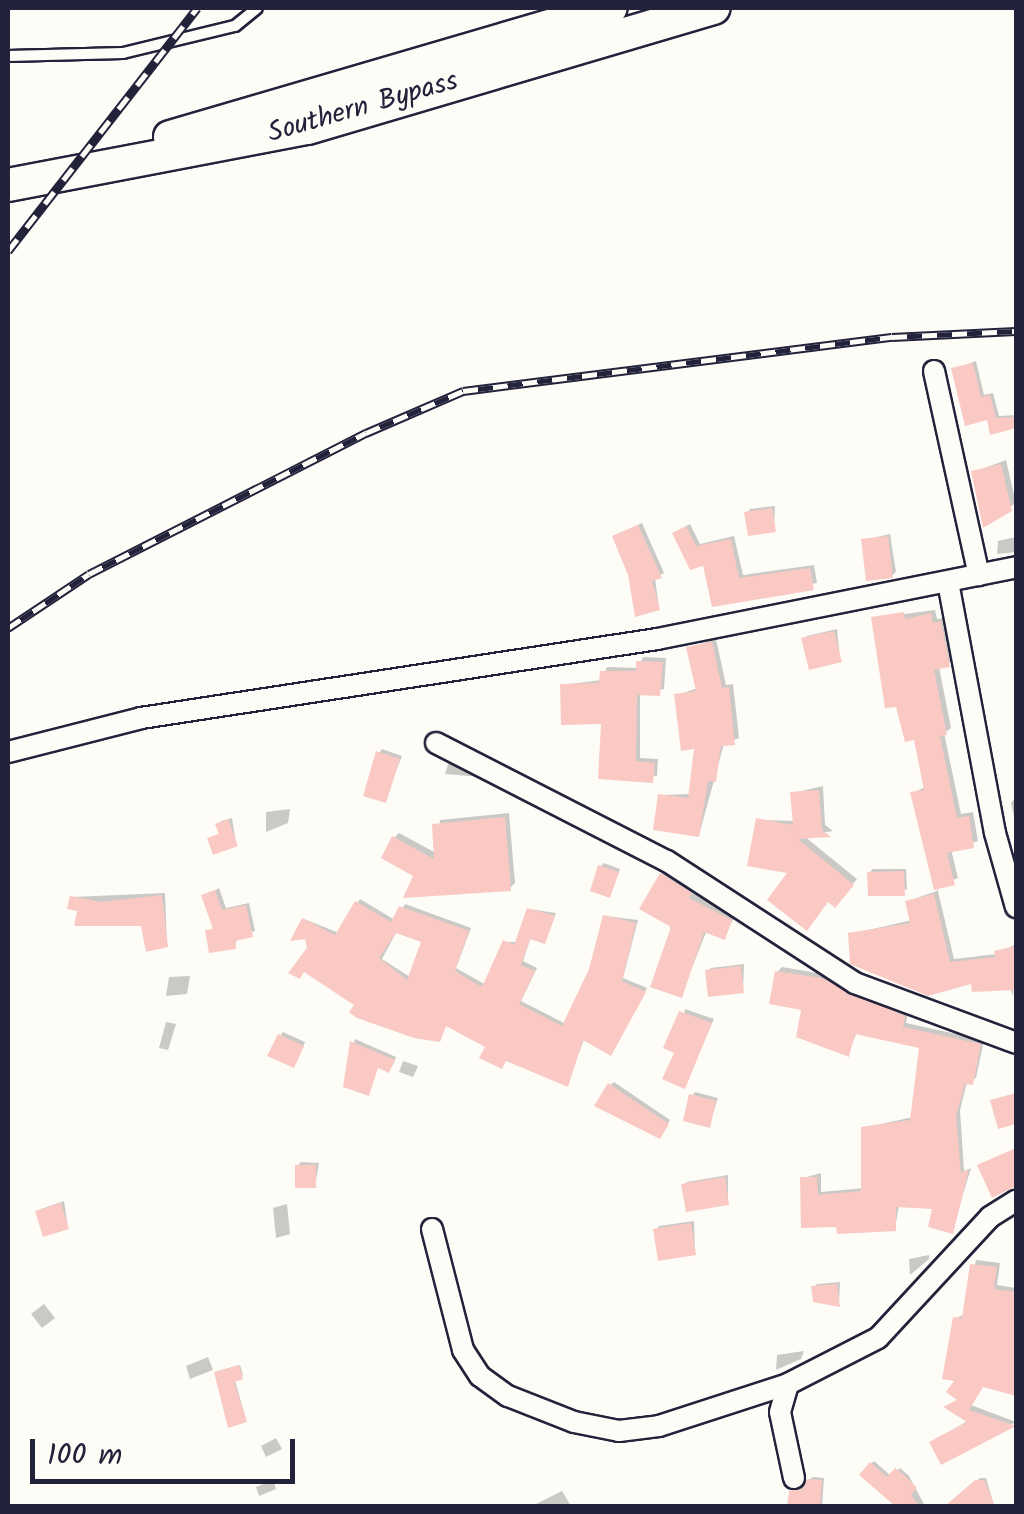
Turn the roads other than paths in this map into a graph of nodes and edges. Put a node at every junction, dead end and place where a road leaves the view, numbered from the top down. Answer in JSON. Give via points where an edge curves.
{"nodes":[{"id":1,"x":257,"y":8,"type":"edge"},
{"id":2,"x":611,"y":8,"type":"edge"},
{"id":3,"x":714,"y":8,"type":"edge"},
{"id":4,"x":8,"y":56,"type":"edge"},
{"id":5,"x":8,"y":164,"type":"edge"},
{"id":6,"x":8,"y":185,"type":"edge"},
{"id":7,"x":934,"y":371,"type":"dead end"},
{"id":8,"x":1016,"y":567,"type":"edge"},
{"id":9,"x":979,"y":575,"type":"junction"},
{"id":10,"x":948,"y":582,"type":"junction"},
{"id":11,"x":436,"y":742,"type":"dead end"},
{"id":12,"x":8,"y":752,"type":"edge"},
{"id":13,"x":1016,"y":907,"type":"edge"},
{"id":14,"x":1016,"y":1043,"type":"edge"},
{"id":15,"x":1016,"y":1201,"type":"edge"},
{"id":16,"x":432,"y":1228,"type":"dead end"},
{"id":17,"x":788,"y":1384,"type":"junction"},
{"id":18,"x":794,"y":1478,"type":"dead end"}],
"edges":[{"from":1,"to":4,"type":"lane","via":[[235,26],[123,52]]},
{"from":2,"to":5,"type":"highway","name":"Southern Bypass","via":[[170,137]]},
{"from":3,"to":6,"type":"highway","name":"Southern Bypass","via":[[308,128]]},
{"from":7,"to":9,"type":"street"},
{"from":8,"to":9,"type":"street"},
{"from":9,"to":10,"type":"street"},
{"from":10,"to":12,"type":"street","via":[[657,639],[141,718]]},
{"from":10,"to":13,"type":"street","via":[[995,833]]},
{"from":11,"to":14,"type":"street","via":[[666,861],[855,982]]},
{"from":15,"to":17,"type":"street","via":[[990,1217],[878,1338]]},
{"from":16,"to":17,"type":"street","via":[[463,1350],[480,1376],[508,1396],[619,1431],[659,1426]]},
{"from":17,"to":18,"type":"street","via":[[780,1412]]}]}
